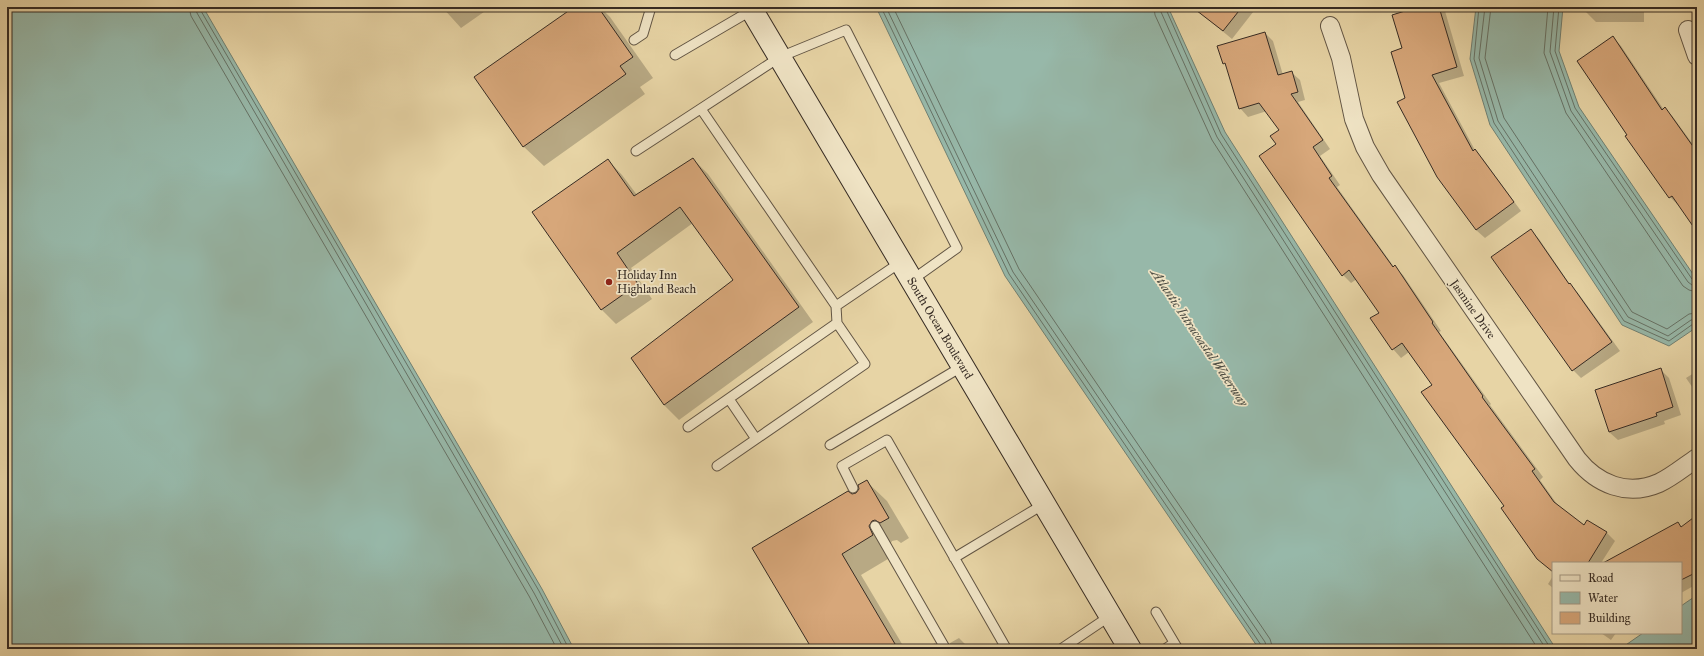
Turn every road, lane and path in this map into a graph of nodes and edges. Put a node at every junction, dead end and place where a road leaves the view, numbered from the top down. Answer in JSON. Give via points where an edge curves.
{"nodes":[{"id":1,"x":651,"y":7,"type":"edge"},
{"id":2,"x":751,"y":9,"type":"edge"},
{"id":3,"x":1330,"y":26,"type":"dead end"},
{"id":4,"x":1688,"y":30,"type":"dead end"},
{"id":5,"x":634,"y":40,"type":"dead end"},
{"id":6,"x":675,"y":55,"type":"dead end"},
{"id":7,"x":1697,"y":56,"type":"edge"},
{"id":8,"x":780,"y":57,"type":"junction"},
{"id":9,"x":701,"y":109,"type":"junction"},
{"id":10,"x":636,"y":151,"type":"dead end"},
{"id":11,"x":906,"y":271,"type":"junction"},
{"id":12,"x":836,"y":306,"type":"junction"},
{"id":13,"x":837,"y":323,"type":"junction"},
{"id":14,"x":963,"y":366,"type":"junction"},
{"id":15,"x":729,"y":399,"type":"junction"},
{"id":16,"x":688,"y":427,"type":"dead end"},
{"id":17,"x":756,"y":439,"type":"junction"},
{"id":18,"x":830,"y":445,"type":"dead end"},
{"id":19,"x":1697,"y":458,"type":"edge"},
{"id":20,"x":717,"y":466,"type":"dead end"},
{"id":21,"x":853,"y":488,"type":"dead end"},
{"id":22,"x":1044,"y":504,"type":"junction"},
{"id":23,"x":875,"y":526,"type":"dead end"},
{"id":24,"x":954,"y":558,"type":"junction"},
{"id":25,"x":1156,"y":612,"type":"dead end"},
{"id":26,"x":1110,"y":616,"type":"junction"},
{"id":27,"x":944,"y":646,"type":"dead end"},
{"id":28,"x":1176,"y":646,"type":"edge"},
{"id":29,"x":1004,"y":649,"type":"edge"},
{"id":30,"x":1061,"y":649,"type":"edge"},
{"id":31,"x":1130,"y":649,"type":"edge"},
{"id":32,"x":1165,"y":649,"type":"edge"}],
"edges":[{"from":1,"to":5,"type":"lane","via":[[643,34]]},
{"from":2,"to":6,"type":"lane"},
{"from":2,"to":8,"type":"main road","name":"South Ocean Boulevard"},
{"from":3,"to":19,"type":"street","name":"Jasmine Drive","via":[[1341,58],[1354,118],[1365,147],[1381,175],[1587,471],[1613,486],[1644,488],[1658,483]]},
{"from":4,"to":7,"type":"street"},
{"from":8,"to":9,"type":"lane"},
{"from":8,"to":11,"type":"main road","name":"South Ocean Boulevard"},
{"from":8,"to":11,"type":"lane","via":[[846,30],[957,248]]},
{"from":9,"to":10,"type":"lane"},
{"from":9,"to":12,"type":"lane"},
{"from":11,"to":12,"type":"lane"},
{"from":11,"to":14,"type":"main road","name":"South Ocean Boulevard"},
{"from":12,"to":13,"type":"lane"},
{"from":13,"to":15,"type":"lane"},
{"from":13,"to":17,"type":"lane","via":[[865,364]]},
{"from":14,"to":18,"type":"lane"},
{"from":14,"to":22,"type":"main road","name":"South Ocean Boulevard"},
{"from":15,"to":16,"type":"lane"},
{"from":15,"to":17,"type":"lane"},
{"from":17,"to":20,"type":"lane"},
{"from":21,"to":24,"type":"lane","via":[[842,466],[887,440]]},
{"from":22,"to":24,"type":"lane"},
{"from":22,"to":26,"type":"main road","name":"South Ocean Boulevard"},
{"from":23,"to":27,"type":"lane"},
{"from":24,"to":29,"type":"lane","via":[[1006,648]]},
{"from":25,"to":28,"type":"lane"},
{"from":26,"to":30,"type":"lane"},
{"from":26,"to":31,"type":"main road","name":"South Ocean Boulevard"},
{"from":28,"to":32,"type":"lane"}]}
